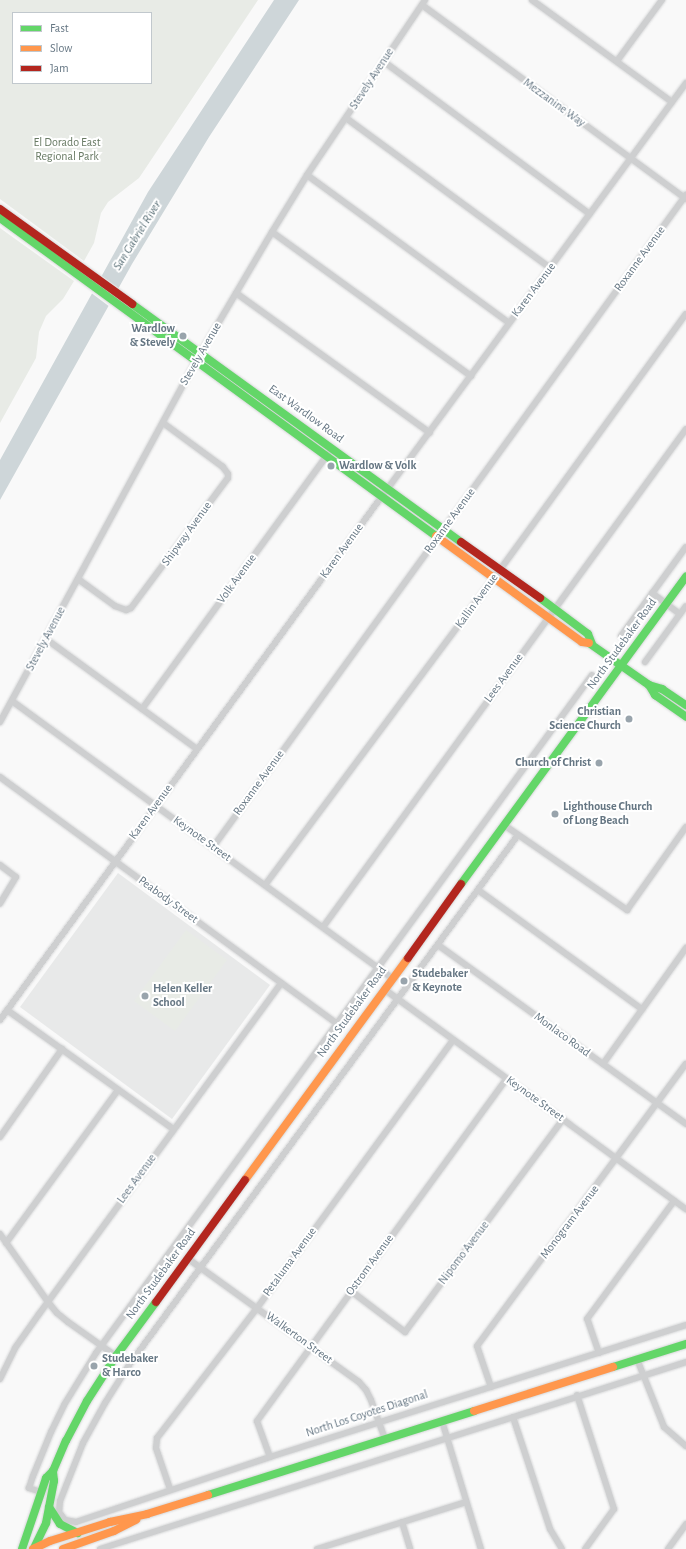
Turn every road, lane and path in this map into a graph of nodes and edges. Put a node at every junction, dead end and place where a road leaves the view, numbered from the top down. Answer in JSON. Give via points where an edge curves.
{"nodes":[{"id":1,"x":532,"y":0,"type":"edge"},
{"id":2,"x":662,"y":0,"type":"edge"},
{"id":3,"x":423,"y":3,"type":"edge"},
{"id":4,"x":616,"y":61,"type":"junction"},
{"id":5,"x":383,"y":62,"type":"junction"},
{"id":6,"x":686,"y":83,"type":"edge"},
{"id":7,"x":672,"y":102,"type":"junction"},
{"id":8,"x":346,"y":118,"type":"junction"},
{"id":9,"x":630,"y":159,"type":"junction"},
{"id":10,"x":307,"y":175,"type":"junction"},
{"id":11,"x":685,"y":197,"type":"edge"},
{"id":12,"x":0,"y":209,"type":"edge"},
{"id":13,"x":590,"y":214,"type":"junction"},
{"id":14,"x":0,"y":218,"type":"edge"},
{"id":15,"x":272,"y":232,"type":"junction"},
{"id":16,"x":73,"y":267,"type":"junction"},
{"id":17,"x":550,"y":268,"type":"junction"},
{"id":18,"x":236,"y":293,"type":"junction"},
{"id":19,"x":122,"y":302,"type":"junction"},
{"id":20,"x":686,"y":314,"type":"edge"},
{"id":21,"x":509,"y":322,"type":"junction"},
{"id":22,"x":201,"y":354,"type":"junction"},
{"id":23,"x":196,"y":361,"type":"junction"},
{"id":24,"x":471,"y":376,"type":"junction"},
{"id":25,"x":163,"y":423,"type":"junction"},
{"id":26,"x":686,"y":429,"type":"edge"},
{"id":27,"x":430,"y":433,"type":"junction"},
{"id":28,"x":333,"y":448,"type":"junction"},
{"id":29,"x":327,"y":456,"type":"junction"},
{"id":30,"x":388,"y":488,"type":"junction"},
{"id":31,"x":382,"y":496,"type":"junction"},
{"id":32,"x":444,"y":529,"type":"junction"},
{"id":33,"x":438,"y":537,"type":"junction"},
{"id":34,"x":686,"y":547,"type":"edge"},
{"id":35,"x":500,"y":569,"type":"junction"},
{"id":36,"x":686,"y":577,"type":"edge"},
{"id":37,"x":494,"y":578,"type":"junction"},
{"id":38,"x":78,"y":579,"type":"junction"},
{"id":39,"x":652,"y":593,"type":"junction"},
{"id":40,"x":667,"y":604,"type":"junction"},
{"id":41,"x":686,"y":606,"type":"edge"},
{"id":42,"x":555,"y":609,"type":"junction"},
{"id":43,"x":680,"y":614,"type":"junction"},
{"id":44,"x":549,"y":618,"type":"junction"},
{"id":45,"x":621,"y":636,"type":"dead end"},
{"id":46,"x":46,"y":639,"type":"junction"},
{"id":47,"x":592,"y":644,"type":"junction"},
{"id":48,"x":645,"y":662,"type":"dead end"},
{"id":49,"x":621,"y":665,"type":"junction"},
{"id":50,"x":592,"y":675,"type":"dead end"},
{"id":51,"x":649,"y":685,"type":"junction"},
{"id":52,"x":12,"y":701,"type":"junction"},
{"id":53,"x":686,"y":705,"type":"edge"},
{"id":54,"x":142,"y":709,"type":"junction"},
{"id":55,"x":686,"y":718,"type":"edge"},
{"id":56,"x":0,"y":722,"type":"edge"},
{"id":57,"x":197,"y":749,"type":"junction"},
{"id":58,"x":0,"y":777,"type":"edge"},
{"id":59,"x":156,"y":806,"type":"junction"},
{"id":60,"x":504,"y":825,"type":"junction"},
{"id":61,"x":686,"y":827,"type":"edge"},
{"id":62,"x":518,"y":835,"type":"junction"},
{"id":63,"x":212,"y":847,"type":"junction"},
{"id":64,"x":115,"y":861,"type":"junction"},
{"id":65,"x":0,"y":864,"type":"edge"},
{"id":66,"x":265,"y":885,"type":"junction"},
{"id":67,"x":478,"y":890,"type":"junction"},
{"id":68,"x":0,"y":904,"type":"edge"},
{"id":69,"x":323,"y":927,"type":"junction"},
{"id":70,"x":438,"y":945,"type":"junction"},
{"id":71,"x":686,"y":948,"type":"edge"},
{"id":72,"x":378,"y":967,"type":"junction"},
{"id":73,"x":392,"y":978,"type":"junction"},
{"id":74,"x":281,"y":983,"type":"junction"},
{"id":75,"x":384,"y":989,"type":"junction"},
{"id":76,"x":398,"y":999,"type":"junction"},
{"id":77,"x":642,"y":1009,"type":"junction"},
{"id":78,"x":7,"y":1010,"type":"junction"},
{"id":79,"x":0,"y":1020,"type":"edge"},
{"id":80,"x":337,"y":1024,"type":"junction"},
{"id":81,"x":453,"y":1040,"type":"junction"},
{"id":82,"x":62,"y":1049,"type":"junction"},
{"id":83,"x":602,"y":1064,"type":"junction"},
{"id":84,"x":686,"y":1064,"type":"edge"},
{"id":85,"x":506,"y":1079,"type":"junction"},
{"id":86,"x":118,"y":1090,"type":"junction"},
{"id":87,"x":657,"y":1104,"type":"junction"},
{"id":88,"x":562,"y":1119,"type":"junction"},
{"id":89,"x":686,"y":1124,"type":"edge"},
{"id":90,"x":173,"y":1129,"type":"junction"},
{"id":91,"x":0,"y":1138,"type":"edge"},
{"id":92,"x":617,"y":1159,"type":"junction"},
{"id":93,"x":674,"y":1201,"type":"junction"},
{"id":94,"x":686,"y":1210,"type":"edge"},
{"id":95,"x":0,"y":1234,"type":"edge"},
{"id":96,"x":6,"y":1243,"type":"junction"},
{"id":97,"x":187,"y":1258,"type":"junction"},
{"id":98,"x":202,"y":1268,"type":"junction"},
{"id":99,"x":352,"y":1291,"type":"junction"},
{"id":100,"x":48,"y":1302,"type":"junction"},
{"id":101,"x":257,"y":1308,"type":"junction"},
{"id":102,"x":686,"y":1325,"type":"edge"},
{"id":103,"x":686,"y":1344,"type":"edge"},
{"id":104,"x":101,"y":1345,"type":"junction"},
{"id":105,"x":311,"y":1347,"type":"junction"},
{"id":106,"x":599,"y":1353,"type":"junction"},
{"id":107,"x":116,"y":1356,"type":"junction"},
{"id":108,"x":637,"y":1359,"type":"junction"},
{"id":109,"x":686,"y":1362,"type":"edge"},
{"id":110,"x":643,"y":1376,"type":"junction"},
{"id":111,"x":0,"y":1379,"type":"edge"},
{"id":112,"x":491,"y":1387,"type":"junction"},
{"id":113,"x":578,"y":1396,"type":"junction"},
{"id":114,"x":513,"y":1416,"type":"junction"},
{"id":115,"x":442,"y":1421,"type":"junction"},
{"id":116,"x":379,"y":1423,"type":"junction"},
{"id":117,"x":447,"y":1438,"type":"junction"},
{"id":118,"x":385,"y":1439,"type":"junction"},
{"id":119,"x":686,"y":1446,"type":"edge"},
{"id":120,"x":270,"y":1457,"type":"junction"},
{"id":121,"x":53,"y":1471,"type":"junction"},
{"id":122,"x":170,"y":1489,"type":"junction"},
{"id":123,"x":41,"y":1492,"type":"junction"},
{"id":124,"x":466,"y":1502,"type":"junction"},
{"id":125,"x":49,"y":1507,"type":"junction"},
{"id":126,"x":147,"y":1514,"type":"junction"},
{"id":127,"x":402,"y":1522,"type":"junction"},
{"id":128,"x":686,"y":1524,"type":"edge"},
{"id":129,"x":78,"y":1533,"type":"junction"},
{"id":130,"x":90,"y":1540,"type":"junction"},
{"id":131,"x":338,"y":1546,"type":"edge"},
{"id":132,"x":22,"y":1549,"type":"edge"},
{"id":133,"x":34,"y":1549,"type":"edge"},
{"id":134,"x":63,"y":1549,"type":"edge"},
{"id":135,"x":74,"y":1549,"type":"edge"},
{"id":136,"x":100,"y":1549,"type":"edge"},
{"id":137,"x":317,"y":1549,"type":"edge"},
{"id":138,"x":410,"y":1549,"type":"edge"},
{"id":139,"x":481,"y":1549,"type":"edge"},
{"id":140,"x":562,"y":1549,"type":"edge"},
{"id":141,"x":585,"y":1549,"type":"edge"},
{"id":142,"x":668,"y":1549,"type":"edge"}],
"edges":[{"from":1,"to":4,"type":"street"},
{"from":2,"to":4,"type":"street"},
{"from":3,"to":5,"type":"street","name":"Stevely Avenue"},
{"from":3,"to":9,"type":"street","name":"Mezzanine Way"},
{"from":4,"to":7,"type":"street"},
{"from":5,"to":8,"type":"street","name":"Stevely Avenue"},
{"from":5,"to":13,"type":"street"},
{"from":6,"to":7,"type":"street","name":"Karen Avenue"},
{"from":7,"to":9,"type":"street","name":"Karen Avenue"},
{"from":8,"to":10,"type":"street","name":"Stevely Avenue"},
{"from":8,"to":17,"type":"street"},
{"from":9,"to":11,"type":"street","name":"Mezzanine Way"},
{"from":9,"to":13,"type":"street","name":"Karen Avenue"},
{"from":10,"to":15,"type":"street","name":"Stevely Avenue"},
{"from":10,"to":21,"type":"street"},
{"from":11,"to":32,"type":"street","name":"Roxanne Avenue"},
{"from":12,"to":16,"type":"main road","name":"East Wardlow Road"},
{"from":13,"to":17,"type":"street","name":"Karen Avenue"},
{"from":14,"to":16,"type":"main road","name":"East Wardlow Road"},
{"from":15,"to":18,"type":"street","name":"Stevely Avenue"},
{"from":15,"to":24,"type":"street"},
{"from":16,"to":19,"type":"main road","name":"East Wardlow Road"},
{"from":17,"to":21,"type":"street","name":"Karen Avenue"},
{"from":18,"to":22,"type":"street","name":"Stevely Avenue"},
{"from":18,"to":27,"type":"street"},
{"from":19,"to":22,"type":"main road","name":"East Wardlow Road"},
{"from":19,"to":23,"type":"main road","name":"East Wardlow Road"},
{"from":20,"to":35,"type":"street","name":"Kallin Avenue"},
{"from":21,"to":24,"type":"street","name":"Karen Avenue"},
{"from":22,"to":23,"type":"street","name":"Stevely Avenue"},
{"from":22,"to":28,"type":"main road","name":"East Wardlow Road"},
{"from":23,"to":25,"type":"street","name":"Stevely Avenue"},
{"from":23,"to":29,"type":"main road","name":"East Wardlow Road"},
{"from":24,"to":27,"type":"street","name":"Karen Avenue"},
{"from":25,"to":38,"type":"street","name":"Stevely Avenue"},
{"from":25,"to":38,"type":"street","name":"Shipway Avenue","via":[[223,467],[228,478],[131,608],[126,610],[114,606]]},
{"from":26,"to":42,"type":"street","name":"Lees Avenue"},
{"from":27,"to":30,"type":"street","name":"Karen Avenue"},
{"from":28,"to":29,"type":"street","name":"Volk Avenue"},
{"from":28,"to":30,"type":"main road","name":"East Wardlow Road"},
{"from":29,"to":31,"type":"main road","name":"East Wardlow Road"},
{"from":29,"to":54,"type":"street","name":"Volk Avenue"},
{"from":30,"to":31,"type":"street","name":"Karen Avenue"},
{"from":30,"to":32,"type":"main road","name":"East Wardlow Road"},
{"from":31,"to":33,"type":"main road","name":"East Wardlow Road"},
{"from":31,"to":57,"type":"street","name":"Karen Avenue"},
{"from":32,"to":33,"type":"street","name":"Roxanne Avenue"},
{"from":32,"to":35,"type":"main road","name":"East Wardlow Road"},
{"from":33,"to":37,"type":"main road","name":"East Wardlow Road"},
{"from":33,"to":63,"type":"street","name":"Roxanne Avenue"},
{"from":34,"to":39,"type":"street","name":"North Studebaker Road"},
{"from":35,"to":37,"type":"street","name":"Kallin Avenue"},
{"from":35,"to":42,"type":"main road","name":"East Wardlow Road"},
{"from":36,"to":40,"type":"main road","name":"North Studebaker Road"},
{"from":37,"to":44,"type":"main road","name":"East Wardlow Road"},
{"from":37,"to":66,"type":"street","name":"Kallin Avenue"},
{"from":38,"to":46,"type":"street","name":"Stevely Avenue"},
{"from":39,"to":40,"type":"street"},
{"from":39,"to":45,"type":"street","name":"North Studebaker Road"},
{"from":40,"to":43,"type":"street"},
{"from":40,"to":49,"type":"main road","name":"North Studebaker Road"},
{"from":41,"to":43,"type":"street"},
{"from":42,"to":44,"type":"street","name":"Lees Avenue"},
{"from":42,"to":47,"type":"main road","name":"East Wardlow Road","via":[[588,634]]},
{"from":43,"to":48,"type":"street"},
{"from":44,"to":47,"type":"main road","name":"East Wardlow Road","via":[[582,642]]},
{"from":44,"to":69,"type":"street","name":"Lees Avenue"},
{"from":46,"to":52,"type":"street","name":"Stevely Avenue"},
{"from":46,"to":54,"type":"street"},
{"from":47,"to":49,"type":"main road","name":"East Wardlow Road"},
{"from":49,"to":51,"type":"main road","name":"East Wardlow Road"},
{"from":49,"to":60,"type":"main road","name":"North Studebaker Road"},
{"from":50,"to":72,"type":"street","name":"North Studebaker Road"},
{"from":51,"to":53,"type":"main road","name":"East Wardlow Road","via":[[662,689]]},
{"from":51,"to":55,"type":"main road","name":"East Wardlow Road","via":[[655,695]]},
{"from":52,"to":56,"type":"street","name":"Stevely Avenue"},
{"from":52,"to":59,"type":"street","name":"Keynote Street"},
{"from":54,"to":57,"type":"street"},
{"from":57,"to":59,"type":"street","name":"Karen Avenue"},
{"from":58,"to":64,"type":"street","name":"Peabody Street"},
{"from":59,"to":63,"type":"street","name":"Keynote Street"},
{"from":59,"to":64,"type":"street","name":"Karen Avenue"},
{"from":60,"to":62,"type":"street"},
{"from":60,"to":73,"type":"main road","name":"North Studebaker Road"},
{"from":61,"to":62,"type":"street","via":[[627,910]]},
{"from":62,"to":67,"type":"street"},
{"from":63,"to":66,"type":"street","name":"Keynote Street"},
{"from":64,"to":74,"type":"street","name":"Peabody Street"},
{"from":64,"to":78,"type":"street","name":"Karen Avenue"},
{"from":65,"to":68,"type":"street","via":[[16,876]]},
{"from":66,"to":69,"type":"street","name":"Keynote Street"},
{"from":67,"to":70,"type":"street"},
{"from":67,"to":77,"type":"street"},
{"from":69,"to":72,"type":"street","name":"Keynote Street"},
{"from":70,"to":76,"type":"street"},
{"from":70,"to":83,"type":"street","name":"Monlaco Road"},
{"from":71,"to":77,"type":"street"},
{"from":72,"to":73,"type":"street","name":"Keynote Street"},
{"from":72,"to":80,"type":"street","name":"North Studebaker Road"},
{"from":73,"to":75,"type":"main road","name":"North Studebaker Road"},
{"from":74,"to":80,"type":"street","name":"Peabody Street"},
{"from":74,"to":90,"type":"street","name":"Lees Avenue"},
{"from":75,"to":76,"type":"street","name":"Keynote Street"},
{"from":75,"to":97,"type":"main road","name":"North Studebaker Road"},
{"from":76,"to":81,"type":"street","name":"Keynote Street"},
{"from":76,"to":98,"type":"street"},
{"from":77,"to":83,"type":"street"},
{"from":78,"to":79,"type":"street","name":"Karen Avenue"},
{"from":78,"to":82,"type":"street"},
{"from":80,"to":104,"type":"street","name":"North Studebaker Road"},
{"from":81,"to":85,"type":"street","name":"Keynote Street"},
{"from":81,"to":101,"type":"street","name":"Petaluma Avenue"},
{"from":82,"to":86,"type":"street"},
{"from":82,"to":91,"type":"street"},
{"from":83,"to":87,"type":"street","name":"Monlaco Road"},
{"from":84,"to":87,"type":"street","name":"Monogram Avenue"},
{"from":85,"to":88,"type":"street","name":"Keynote Street"},
{"from":85,"to":99,"type":"street","name":"Ostrom Avenue"},
{"from":86,"to":90,"type":"street"},
{"from":86,"to":96,"type":"street"},
{"from":87,"to":89,"type":"street","name":"Monlaco Road"},
{"from":87,"to":92,"type":"street","name":"Monogram Avenue"},
{"from":88,"to":92,"type":"street","name":"Keynote Street"},
{"from":88,"to":99,"type":"street","name":"Nipomo Avenue","via":[[405,1332]]},
{"from":90,"to":100,"type":"street","name":"Lees Avenue"},
{"from":92,"to":93,"type":"street","name":"Keynote Street"},
{"from":92,"to":112,"type":"street","name":"Monogram Avenue","via":[[477,1346]]},
{"from":93,"to":94,"type":"street","name":"Keynote Street"},
{"from":93,"to":106,"type":"street","via":[[587,1319]]},
{"from":95,"to":96,"type":"street"},
{"from":96,"to":100,"type":"street"},
{"from":97,"to":98,"type":"street","name":"Walkerton Street"},
{"from":97,"to":107,"type":"main road","name":"North Studebaker Road"},
{"from":98,"to":101,"type":"street","name":"Walkerton Street"},
{"from":98,"to":122,"type":"street","name":"North Los Coyotes Diagonal","via":[[129,1365],[104,1403],[71,1470],[60,1501],[59,1512],[66,1520],[76,1522]]},
{"from":99,"to":105,"type":"street","name":"Ostrom Avenue"},
{"from":100,"to":104,"type":"street","via":[[68,1322]]},
{"from":100,"to":111,"type":"street","name":"Lees Avenue","via":[[15,1348]]},
{"from":101,"to":105,"type":"street","name":"Walkerton Street"},
{"from":101,"to":122,"type":"street","name":"Petaluma Avenue","via":[[158,1438],[156,1448]]},
{"from":102,"to":106,"type":"street","name":"North Los Coyotes Diagonal"},
{"from":103,"to":108,"type":"main road"},
{"from":104,"to":107,"type":"street"},
{"from":104,"to":123,"type":"street","name":"North Studebaker Road","via":[[79,1379],[48,1439],[29,1488]]},
{"from":105,"to":116,"type":"street","name":"Walkerton Street","via":[[366,1390]]},
{"from":105,"to":120,"type":"street","name":"Ostrom Avenue","via":[[257,1421]]},
{"from":106,"to":112,"type":"street","name":"North Los Coyotes Diagonal"},
{"from":107,"to":121,"type":"main road","name":"North Studebaker Road","via":[[76,1421]]},
{"from":108,"to":110,"type":"street"},
{"from":108,"to":115,"type":"main road"},
{"from":109,"to":110,"type":"street"},
{"from":110,"to":113,"type":"street"},
{"from":110,"to":119,"type":"street","via":[[664,1427]]},
{"from":112,"to":116,"type":"street","name":"North Los Coyotes Diagonal"},
{"from":113,"to":114,"type":"street"},
{"from":113,"to":141,"type":"street","via":[[614,1509]]},
{"from":114,"to":117,"type":"street"},
{"from":114,"to":140,"type":"street","via":[[550,1529]]},
{"from":115,"to":117,"type":"street"},
{"from":115,"to":118,"type":"main road"},
{"from":116,"to":118,"type":"street","name":"Walkerton Street"},
{"from":116,"to":120,"type":"street","name":"North Los Coyotes Diagonal"},
{"from":117,"to":124,"type":"street"},
{"from":117,"to":136,"type":"street"},
{"from":118,"to":126,"type":"main road"},
{"from":120,"to":122,"type":"street","name":"North Los Coyotes Diagonal"},
{"from":121,"to":123,"type":"main road","name":"North Studebaker Road","via":[[46,1478]]},
{"from":121,"to":125,"type":"main road","name":"North Studebaker Road","via":[[54,1482]]},
{"from":123,"to":132,"type":"main road","name":"North Studebaker Road"},
{"from":124,"to":127,"type":"street"},
{"from":124,"to":139,"type":"street"},
{"from":125,"to":129,"type":"main road","via":[[57,1521]]},
{"from":125,"to":133,"type":"main road","name":"North Studebaker Road","via":[[46,1523]]},
{"from":126,"to":129,"type":"main road","via":[[110,1522]]},
{"from":126,"to":130,"type":"main road"},
{"from":127,"to":131,"type":"street"},
{"from":127,"to":138,"type":"street"},
{"from":128,"to":142,"type":"street"},
{"from":129,"to":133,"type":"main road"},
{"from":130,"to":134,"type":"main road"},
{"from":130,"to":135,"type":"main road"},
{"from":131,"to":137,"type":"street"}]}
